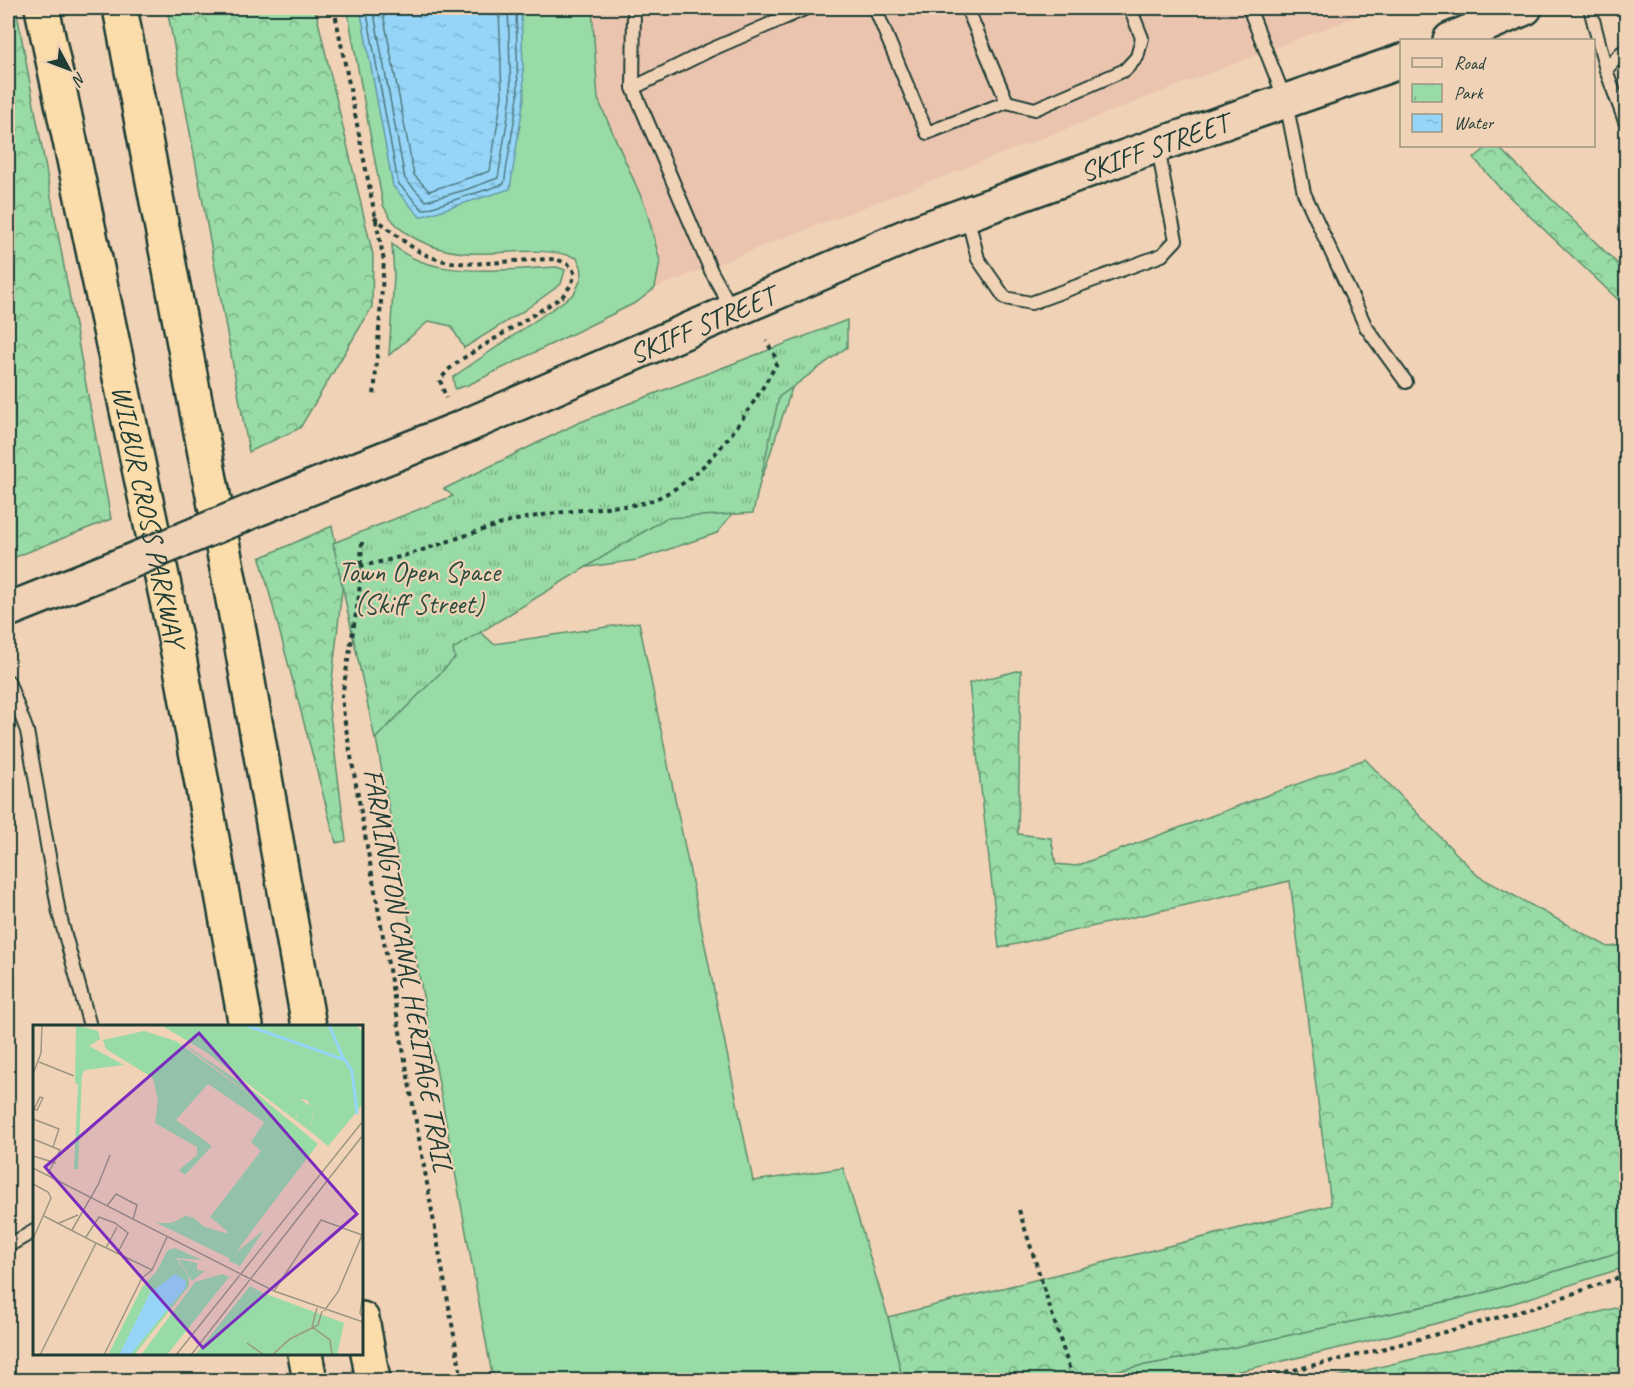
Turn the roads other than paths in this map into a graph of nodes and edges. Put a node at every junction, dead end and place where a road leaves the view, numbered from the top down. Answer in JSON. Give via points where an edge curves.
{"nodes":[{"id":1,"x":42,"y":8,"type":"edge"},
{"id":2,"x":120,"y":8,"type":"edge"},
{"id":3,"x":634,"y":8,"type":"edge"},
{"id":4,"x":807,"y":8,"type":"edge"},
{"id":5,"x":875,"y":8,"type":"edge"},
{"id":6,"x":967,"y":8,"type":"edge"},
{"id":7,"x":1130,"y":8,"type":"edge"},
{"id":8,"x":1249,"y":8,"type":"edge"},
{"id":9,"x":1525,"y":8,"type":"edge"},
{"id":10,"x":1590,"y":8,"type":"edge"},
{"id":11,"x":1452,"y":39,"type":"edge"},
{"id":12,"x":1626,"y":51,"type":"edge"},
{"id":13,"x":1400,"y":61,"type":"edge"},
{"id":14,"x":1606,"y":70,"type":"junction"},
{"id":15,"x":633,"y":88,"type":"junction"},
{"id":16,"x":1007,"y":102,"type":"junction"},
{"id":17,"x":1286,"y":102,"type":"junction"},
{"id":18,"x":1626,"y":124,"type":"edge"},
{"id":19,"x":1158,"y":145,"type":"junction"},
{"id":20,"x":967,"y":213,"type":"junction"},
{"id":21,"x":734,"y":312,"type":"junction"},
{"id":22,"x":1406,"y":382,"type":"dead end"},
{"id":23,"x":8,"y":610,"type":"edge"},
{"id":24,"x":8,"y":681,"type":"edge"},
{"id":25,"x":90,"y":1025,"type":"edge"},
{"id":26,"x":246,"y":1025,"type":"edge"},
{"id":27,"x":309,"y":1025,"type":"edge"},
{"id":28,"x":33,"y":1232,"type":"edge"},
{"id":29,"x":8,"y":1246,"type":"edge"},
{"id":30,"x":363,"y":1325,"type":"edge"},
{"id":31,"x":305,"y":1355,"type":"edge"},
{"id":32,"x":310,"y":1380,"type":"edge"},
{"id":33,"x":372,"y":1380,"type":"edge"}],
"edges":[{"from":1,"to":26,"type":"highway","name":"WILBUR CROSS PARKWAY","via":[[179,657]]},
{"from":2,"to":27,"type":"highway"},
{"from":3,"to":15,"type":"lane"},
{"from":4,"to":15,"type":"lane"},
{"from":5,"to":16,"type":"lane","via":[[927,132]]},
{"from":6,"to":16,"type":"lane"},
{"from":7,"to":16,"type":"lane","via":[[1142,38],[1137,57],[1125,70],[1035,109]]},
{"from":8,"to":17,"type":"lane"},
{"from":9,"to":11,"type":"main road"},
{"from":10,"to":14,"type":"lane"},
{"from":12,"to":14,"type":"lane"},
{"from":13,"to":17,"type":"main road","name":"SKIFF STREET"},
{"from":14,"to":18,"type":"lane"},
{"from":15,"to":21,"type":"lane","via":[[711,271]]},
{"from":17,"to":19,"type":"main road","name":"SKIFF STREET"},
{"from":17,"to":22,"type":"lane","via":[[1304,193],[1366,327]]},
{"from":19,"to":20,"type":"main road","name":"SKIFF STREET"},
{"from":19,"to":20,"type":"lane","via":[[1176,240],[1162,255],[1030,303],[1005,298],[978,259]]},
{"from":20,"to":21,"type":"main road","name":"SKIFF STREET"},
{"from":21,"to":23,"type":"main road","name":"SKIFF STREET","bridge":true,"via":[[460,428]]},
{"from":24,"to":25,"type":"lane","via":[[27,731],[60,913]]},
{"from":28,"to":29,"type":"lane"},
{"from":30,"to":33,"type":"highway"},
{"from":31,"to":32,"type":"highway"}]}
